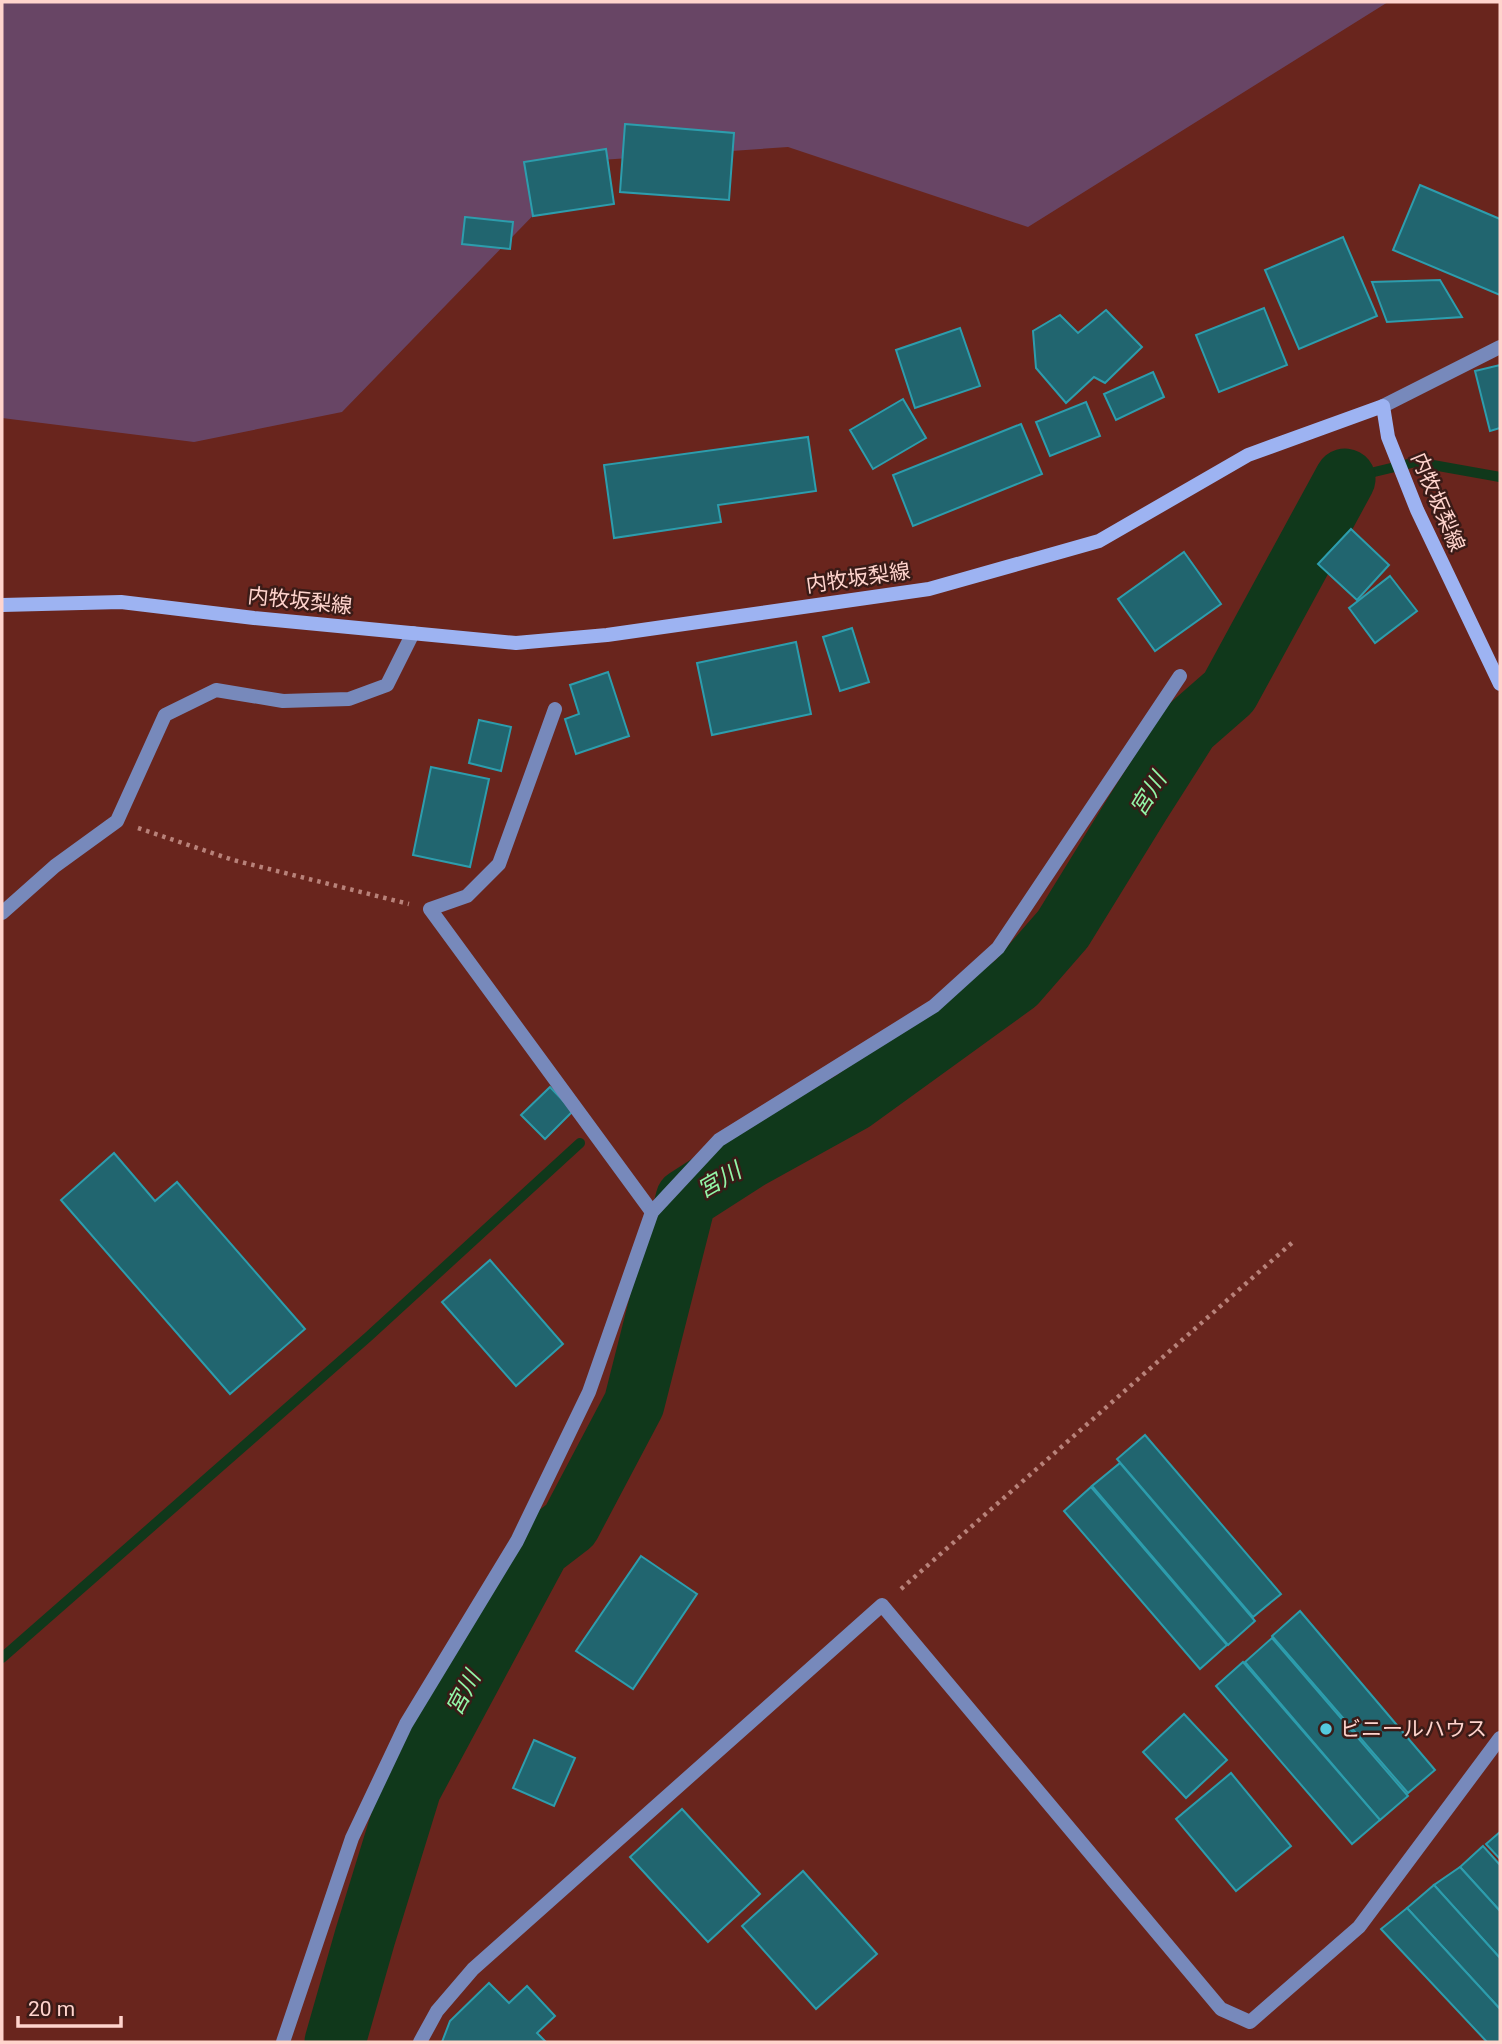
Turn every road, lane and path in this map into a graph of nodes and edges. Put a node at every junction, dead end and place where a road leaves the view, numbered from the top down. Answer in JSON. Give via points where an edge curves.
{"nodes":[{"id":1,"x":1500,"y":347,"type":"edge"},
{"id":2,"x":1383,"y":406,"type":"junction"},
{"id":3,"x":2,"y":604,"type":"edge"},
{"id":4,"x":413,"y":633,"type":"junction"},
{"id":5,"x":1180,"y":676,"type":"dead end"},
{"id":6,"x":1500,"y":684,"type":"edge"},
{"id":7,"x":555,"y":709,"type":"dead end"},
{"id":8,"x":117,"y":821,"type":"junction"},
{"id":9,"x":430,"y":909,"type":"junction"},
{"id":10,"x":2,"y":913,"type":"edge"},
{"id":11,"x":652,"y":1212,"type":"junction"},
{"id":12,"x":1294,"y":1241,"type":"dead end"},
{"id":13,"x":882,"y":1605,"type":"junction"},
{"id":14,"x":1500,"y":1738,"type":"edge"},
{"id":15,"x":283,"y":2042,"type":"edge"},
{"id":16,"x":420,"y":2042,"type":"edge"}],
"edges":[{"from":1,"to":2,"type":"street"},
{"from":2,"to":4,"type":"main road","name":"内牧坂梨線","via":[[1248,455],[1099,541],[929,589],[516,643]]},
{"from":2,"to":6,"type":"main road","name":"内牧坂梨線","via":[[1388,437],[1417,510]]},
{"from":3,"to":4,"type":"main road","name":"内牧坂梨線","via":[[121,602]]},
{"from":4,"to":8,"type":"street","via":[[387,685],[349,699],[284,701],[216,690],[165,715]]},
{"from":5,"to":11,"type":"street","via":[[998,948],[934,1006],[719,1140]]},
{"from":7,"to":9,"type":"street","via":[[499,864],[467,897]]},
{"from":8,"to":9,"type":"path","via":[[233,860]]},
{"from":8,"to":10,"type":"street","via":[[55,866]]},
{"from":9,"to":11,"type":"street"},
{"from":11,"to":15,"type":"street","via":[[583,1405],[517,1541],[406,1724],[352,1838]]},
{"from":12,"to":13,"type":"path"},
{"from":13,"to":14,"type":"street","via":[[1221,2009],[1250,2022],[1359,1927]]},
{"from":13,"to":16,"type":"street","via":[[473,1969],[437,2011]]}]}
